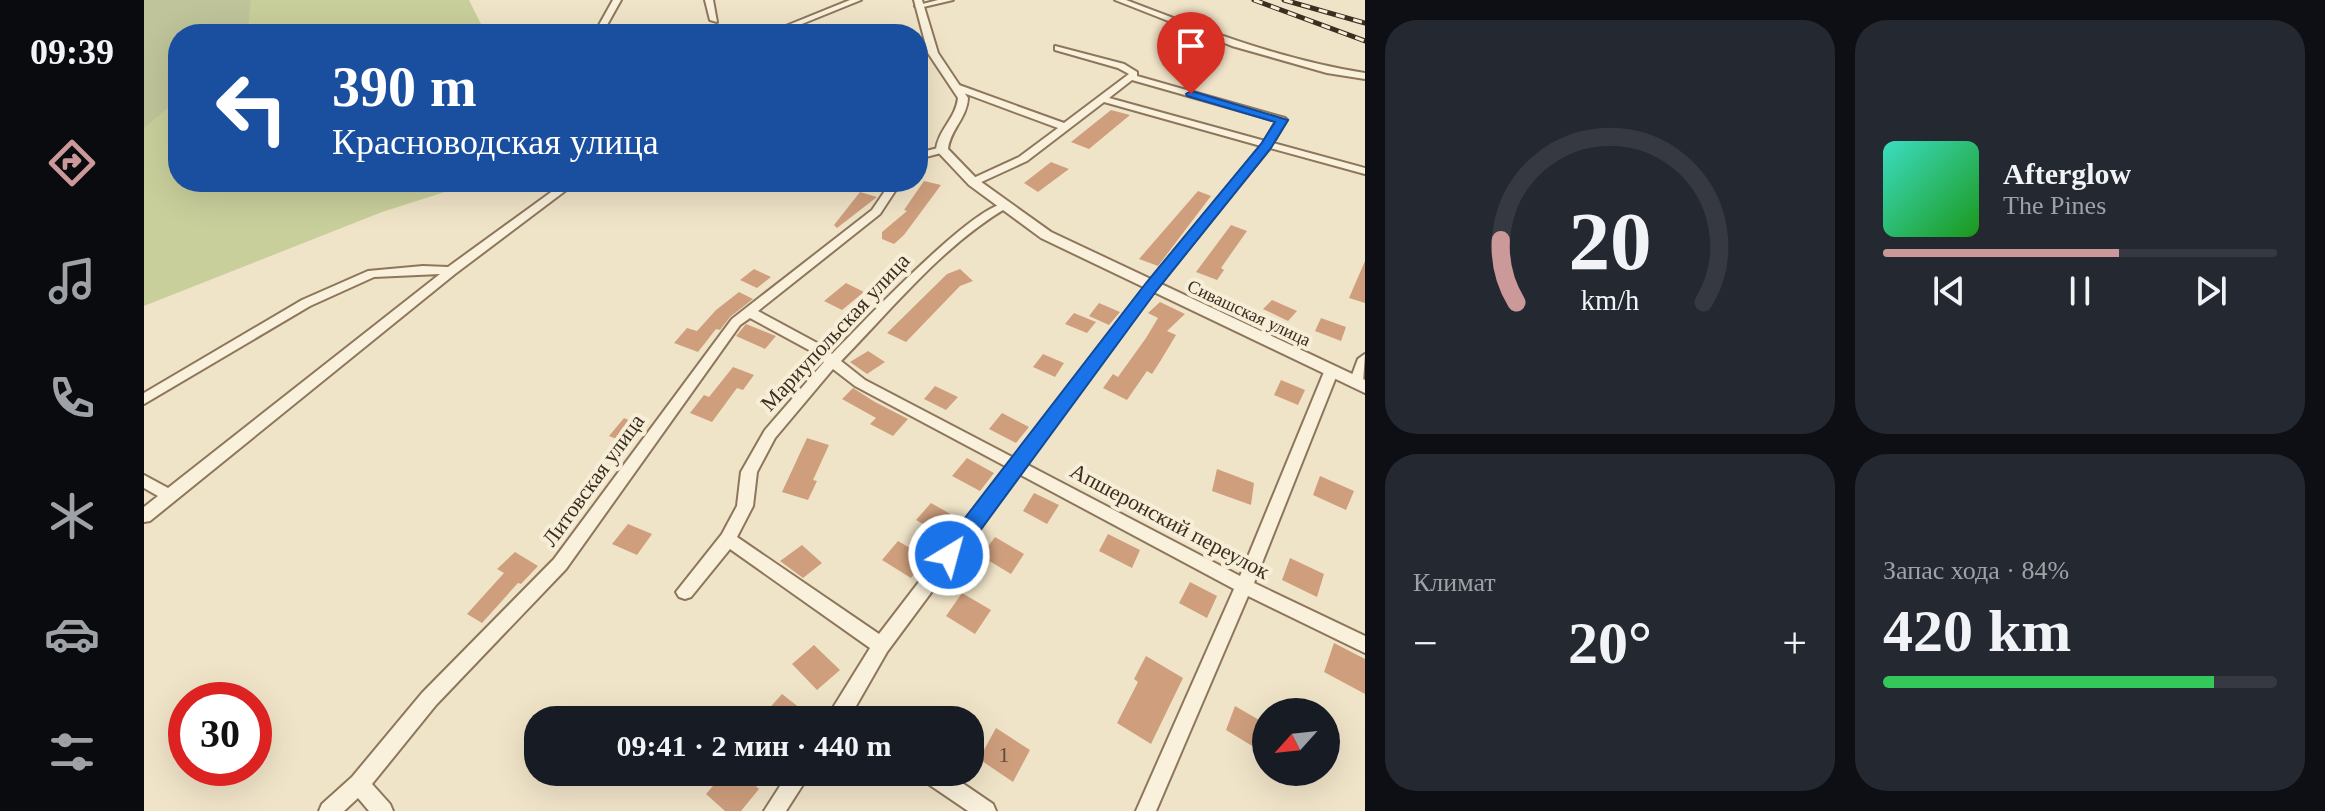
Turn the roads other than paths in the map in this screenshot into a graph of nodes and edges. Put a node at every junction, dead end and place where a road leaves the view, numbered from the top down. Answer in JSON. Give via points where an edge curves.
{"nodes":[{"id":1,"x":617,"y":0,"type":"edge"},
{"id":2,"x":709,"y":0,"type":"edge"},
{"id":3,"x":857,"y":0,"type":"edge"},
{"id":4,"x":949,"y":0,"type":"edge"},
{"id":5,"x":1119,"y":0,"type":"edge"},
{"id":6,"x":918,"y":3,"type":"edge"},
{"id":7,"x":714,"y":20,"type":"dead end"},
{"id":8,"x":604,"y":24,"type":"edge"},
{"id":9,"x":796,"y":24,"type":"edge"},
{"id":10,"x":924,"y":24,"type":"edge"},
{"id":11,"x":928,"y":36,"type":"edge"},
{"id":12,"x":1058,"y":48,"type":"dead end"},
{"id":13,"x":1365,"y":76,"type":"edge"},
{"id":14,"x":1131,"y":77,"type":"junction"},
{"id":15,"x":956,"y":87,"type":"junction"},
{"id":16,"x":1102,"y":99,"type":"junction"},
{"id":17,"x":1065,"y":127,"type":"junction"},
{"id":18,"x":1267,"y":145,"type":"junction"},
{"id":19,"x":942,"y":150,"type":"junction"},
{"id":20,"x":928,"y":154,"type":"edge"},
{"id":21,"x":1365,"y":171,"type":"edge"},
{"id":22,"x":973,"y":182,"type":"junction"},
{"id":23,"x":558,"y":192,"type":"edge"},
{"id":24,"x":889,"y":192,"type":"edge"},
{"id":25,"x":1004,"y":205,"type":"junction"},
{"id":26,"x":451,"y":271,"type":"junction"},
{"id":27,"x":1151,"y":287,"type":"junction"},
{"id":28,"x":749,"y":312,"type":"junction"},
{"id":29,"x":1365,"y":359,"type":"edge"},
{"id":30,"x":832,"y":362,"type":"junction"},
{"id":31,"x":1331,"y":372,"type":"junction"},
{"id":32,"x":1360,"y":385,"type":"edge"},
{"id":33,"x":144,"y":399,"type":"edge"},
{"id":34,"x":1017,"y":465,"type":"junction"},
{"id":35,"x":144,"y":481,"type":"edge"},
{"id":36,"x":168,"y":495,"type":"junction"},
{"id":37,"x":144,"y":516,"type":"edge"},
{"id":38,"x":728,"y":539,"type":"junction"},
{"id":39,"x":1244,"y":586,"type":"junction"},
{"id":40,"x":685,"y":592,"type":"dead end"},
{"id":41,"x":1365,"y":645,"type":"edge"},
{"id":42,"x":881,"y":646,"type":"junction"},
{"id":43,"x":849,"y":706,"type":"edge"},
{"id":44,"x":359,"y":784,"type":"junction"},
{"id":45,"x":791,"y":786,"type":"edge"},
{"id":46,"x":949,"y":786,"type":"edge"},
{"id":47,"x":329,"y":811,"type":"edge"},
{"id":48,"x":383,"y":811,"type":"edge"},
{"id":49,"x":774,"y":811,"type":"edge"},
{"id":50,"x":986,"y":811,"type":"edge"},
{"id":51,"x":1146,"y":811,"type":"edge"}],
"edges":[{"from":1,"to":8,"type":"street"},
{"from":2,"to":7,"type":"street"},
{"from":3,"to":9,"type":"street"},
{"from":4,"to":6,"type":"street"},
{"from":5,"to":13,"type":"street","via":[[1235,44]]},
{"from":6,"to":10,"type":"street"},
{"from":11,"to":15,"type":"street"},
{"from":12,"to":14,"type":"street","via":[[1121,66],[1134,74]]},
{"from":14,"to":16,"type":"street"},
{"from":14,"to":18,"type":"street","via":[[1282,120]]},
{"from":15,"to":17,"type":"street"},
{"from":15,"to":19,"type":"street","via":[[964,106],[942,141]]},
{"from":16,"to":17,"type":"street"},
{"from":16,"to":18,"type":"street"},
{"from":17,"to":22,"type":"street","via":[[1023,159]]},
{"from":18,"to":21,"type":"street"},
{"from":18,"to":27,"type":"street"},
{"from":19,"to":20,"type":"street"},
{"from":19,"to":22,"type":"street","name":"Сивашская улица"},
{"from":22,"to":25,"type":"street","name":"Сивашская улица"},
{"from":23,"to":26,"type":"street"},
{"from":24,"to":28,"type":"street","name":"Литовская улица","via":[[876,212]]},
{"from":25,"to":27,"type":"street","name":"Сивашская улица","via":[[1046,235]]},
{"from":25,"to":30,"type":"street","name":"Мариупольская улица","via":[[930,263]]},
{"from":26,"to":33,"type":"street","via":[[372,274],[306,303]]},
{"from":26,"to":36,"type":"street"},
{"from":27,"to":31,"type":"street","name":"Сивашская улица"},
{"from":27,"to":34,"type":"street"},
{"from":28,"to":30,"type":"street","name":"Апшеронский переулок"},
{"from":28,"to":44,"type":"street","name":"Литовская улица","via":[[560,564],[429,699]]},
{"from":29,"to":32,"type":"street"},
{"from":30,"to":34,"type":"street","name":"Апшеронский переулок","via":[[860,383]]},
{"from":30,"to":38,"type":"street","name":"Мариупольская улица","via":[[770,434],[749,472],[745,506]]},
{"from":31,"to":32,"type":"street","name":"Сивашская улица"},
{"from":31,"to":39,"type":"street"},
{"from":34,"to":39,"type":"street","name":"Апшеронский переулок"},
{"from":34,"to":42,"type":"street"},
{"from":35,"to":36,"type":"street"},
{"from":36,"to":37,"type":"street"},
{"from":38,"to":40,"type":"street","name":"Мариупольская улица"},
{"from":38,"to":42,"type":"street"},
{"from":39,"to":41,"type":"street","name":"Апшеронский переулок"},
{"from":39,"to":51,"type":"street"},
{"from":42,"to":43,"type":"street"},
{"from":44,"to":47,"type":"street","name":"Литовская улица"},
{"from":44,"to":48,"type":"street"},
{"from":45,"to":49,"type":"street"},
{"from":46,"to":50,"type":"street"}]}
